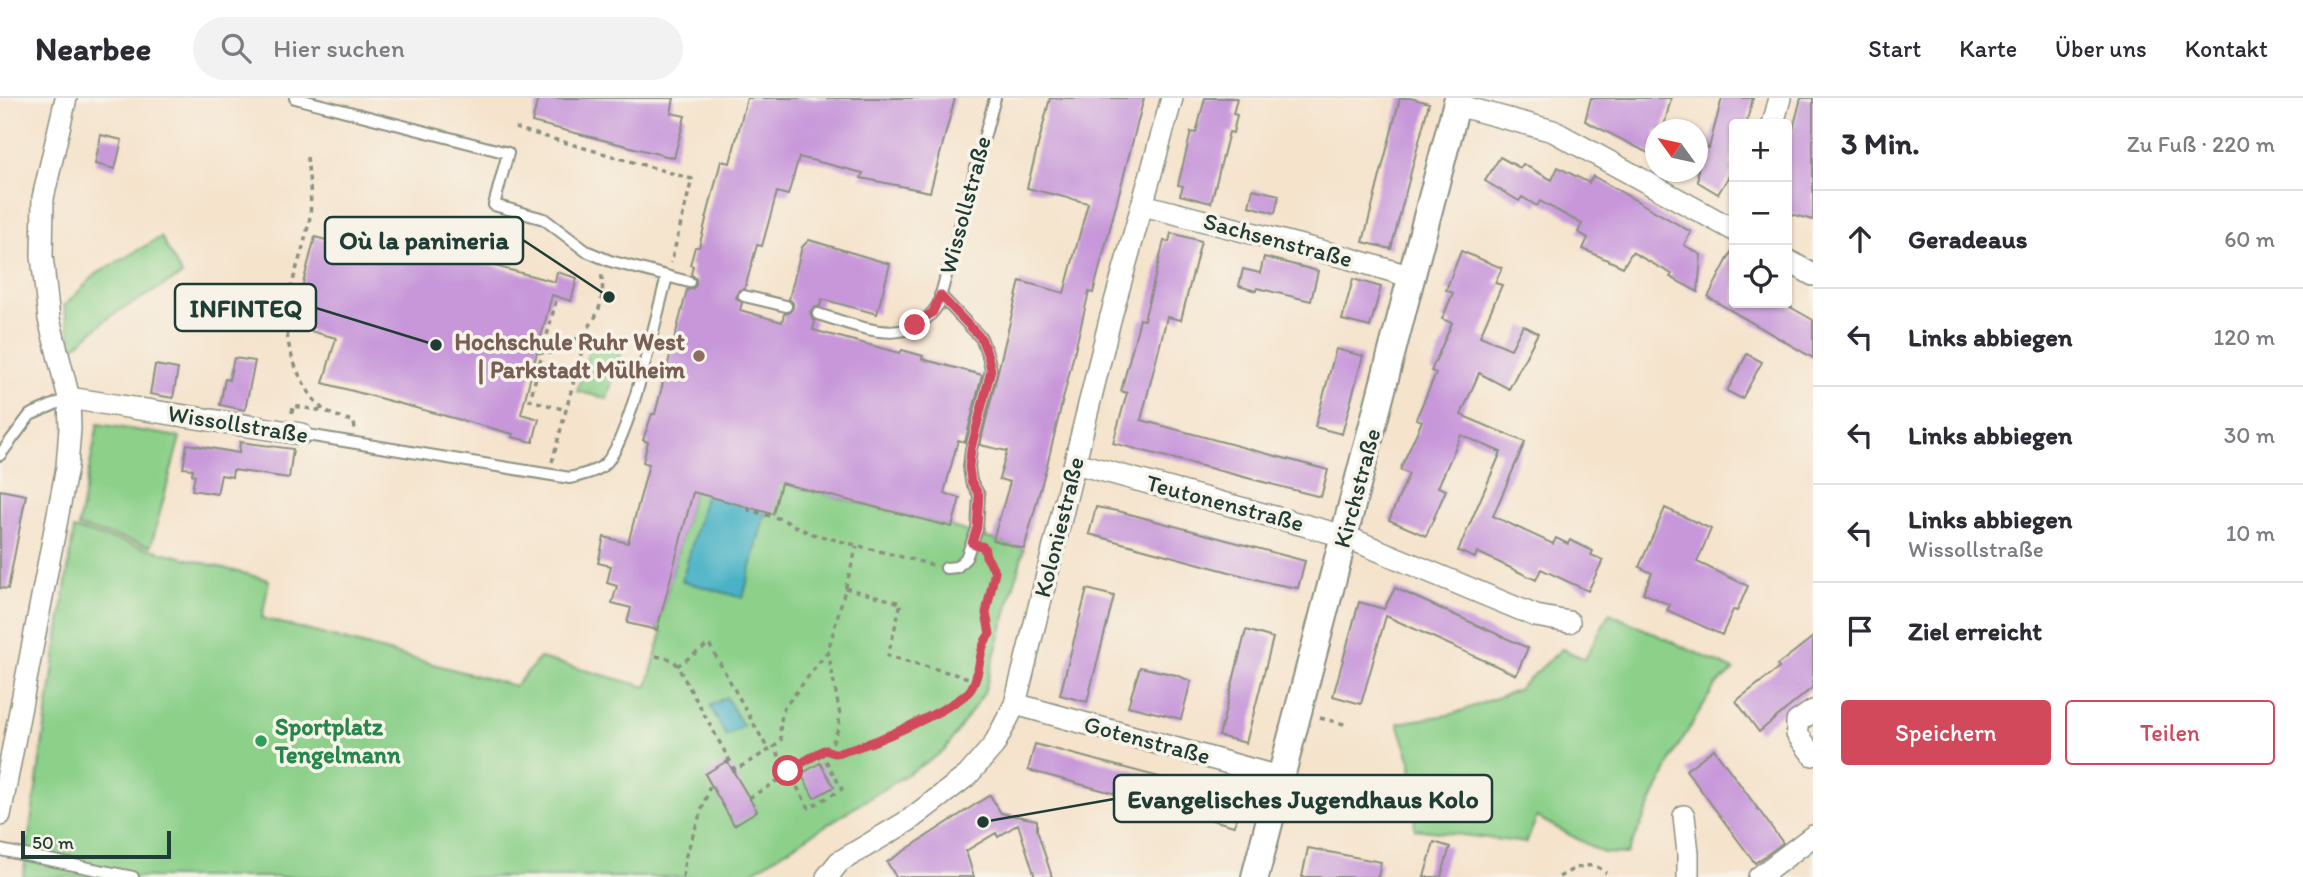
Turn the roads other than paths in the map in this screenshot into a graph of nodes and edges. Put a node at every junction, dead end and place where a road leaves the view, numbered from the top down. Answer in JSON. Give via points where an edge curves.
{"nodes":[{"id":1,"x":66,"y":98,"type":"edge"},
{"id":2,"x":295,"y":98,"type":"edge"},
{"id":3,"x":995,"y":98,"type":"edge"},
{"id":4,"x":1172,"y":98,"type":"edge"},
{"id":5,"x":1780,"y":98,"type":"edge"},
{"id":6,"x":1457,"y":102,"type":"edge"},
{"id":7,"x":1774,"y":119,"type":"edge"},
{"id":8,"x":1143,"y":205,"type":"junction"},
{"id":9,"x":1729,"y":227,"type":"edge"},
{"id":10,"x":1792,"y":263,"type":"edge"},
{"id":11,"x":1813,"y":275,"type":"edge"},
{"id":12,"x":667,"y":277,"type":"junction"},
{"id":13,"x":1412,"y":277,"type":"junction"},
{"id":14,"x":689,"y":282,"type":"dead end"},
{"id":15,"x":940,"y":295,"type":"junction"},
{"id":16,"x":744,"y":296,"type":"dead end"},
{"id":17,"x":786,"y":306,"type":"dead end"},
{"id":18,"x":818,"y":314,"type":"dead end"},
{"id":19,"x":69,"y":398,"type":"junction"},
{"id":20,"x":301,"y":434,"type":"joint"},
{"id":21,"x":0,"y":454,"type":"edge"},
{"id":22,"x":1075,"y":463,"type":"junction"},
{"id":23,"x":1344,"y":536,"type":"junction"},
{"id":24,"x":946,"y":568,"type":"road end"},
{"id":25,"x":1569,"y":622,"type":"dead end"},
{"id":26,"x":1015,"y":704,"type":"junction"},
{"id":27,"x":1813,"y":711,"type":"edge"},
{"id":28,"x":1813,"y":755,"type":"edge"},
{"id":29,"x":1279,"y":777,"type":"junction"},
{"id":30,"x":0,"y":814,"type":"edge"},
{"id":31,"x":1684,"y":816,"type":"dead end"},
{"id":32,"x":1813,"y":836,"type":"edge"},
{"id":33,"x":0,"y":850,"type":"edge"},
{"id":34,"x":133,"y":877,"type":"edge"},
{"id":35,"x":827,"y":877,"type":"edge"},
{"id":36,"x":1255,"y":877,"type":"edge"},
{"id":37,"x":1688,"y":877,"type":"edge"},
{"id":38,"x":1759,"y":877,"type":"edge"}],
"edges":[{"from":1,"to":19,"type":"street","via":[[43,198],[41,256],[49,319]]},
{"from":2,"to":12,"type":"lane","via":[[508,153],[495,205],[544,219],[586,251]]},
{"from":3,"to":15,"type":"lane","name":"Wissollstraße"},
{"from":4,"to":8,"type":"street","name":"Koloniestraße"},
{"from":5,"to":7,"type":"street"},
{"from":6,"to":9,"type":"street","via":[[1553,131]]},
{"from":6,"to":13,"type":"street","name":"Kirchstraße"},
{"from":8,"to":13,"type":"street","name":"Sachsenstraße"},
{"from":8,"to":22,"type":"street","name":"Koloniestraße"},
{"from":10,"to":11,"type":"street"},
{"from":12,"to":14,"type":"lane"},
{"from":12,"to":20,"type":"lane","name":"Wissollstraße","via":[[631,411],[616,448],[605,464],[592,471],[570,478]]},
{"from":13,"to":23,"type":"street","name":"Kirchstraße"},
{"from":15,"to":18,"type":"lane","name":"Wissollstraße","via":[[933,312],[894,333]]},
{"from":15,"to":24,"type":"lane","via":[[981,338],[991,370],[969,467],[979,495],[977,528],[966,558],[957,567]]},
{"from":16,"to":17,"type":"lane"},
{"from":19,"to":20,"type":"street","name":"Wissollstraße"},
{"from":19,"to":21,"type":"lane","via":[[30,415]]},
{"from":19,"to":30,"type":"street","via":[[67,467]]},
{"from":22,"to":23,"type":"street","name":"Teutonenstraße"},
{"from":22,"to":26,"type":"street","name":"Koloniestraße"},
{"from":23,"to":25,"type":"street","name":"Teutonenstraße","via":[[1536,616]]},
{"from":23,"to":29,"type":"street","name":"Kirchstraße"},
{"from":26,"to":29,"type":"street","name":"Gotenstraße"},
{"from":26,"to":35,"type":"street","name":"Koloniestraße","via":[[994,745],[968,775],[908,821],[839,862]]},
{"from":27,"to":28,"type":"street","via":[[1797,722],[1797,734]]},
{"from":29,"to":36,"type":"street","name":"Kirchstraße"},
{"from":31,"to":37,"type":"street"},
{"from":32,"to":38,"type":"street"},
{"from":33,"to":34,"type":"lane"}]}
